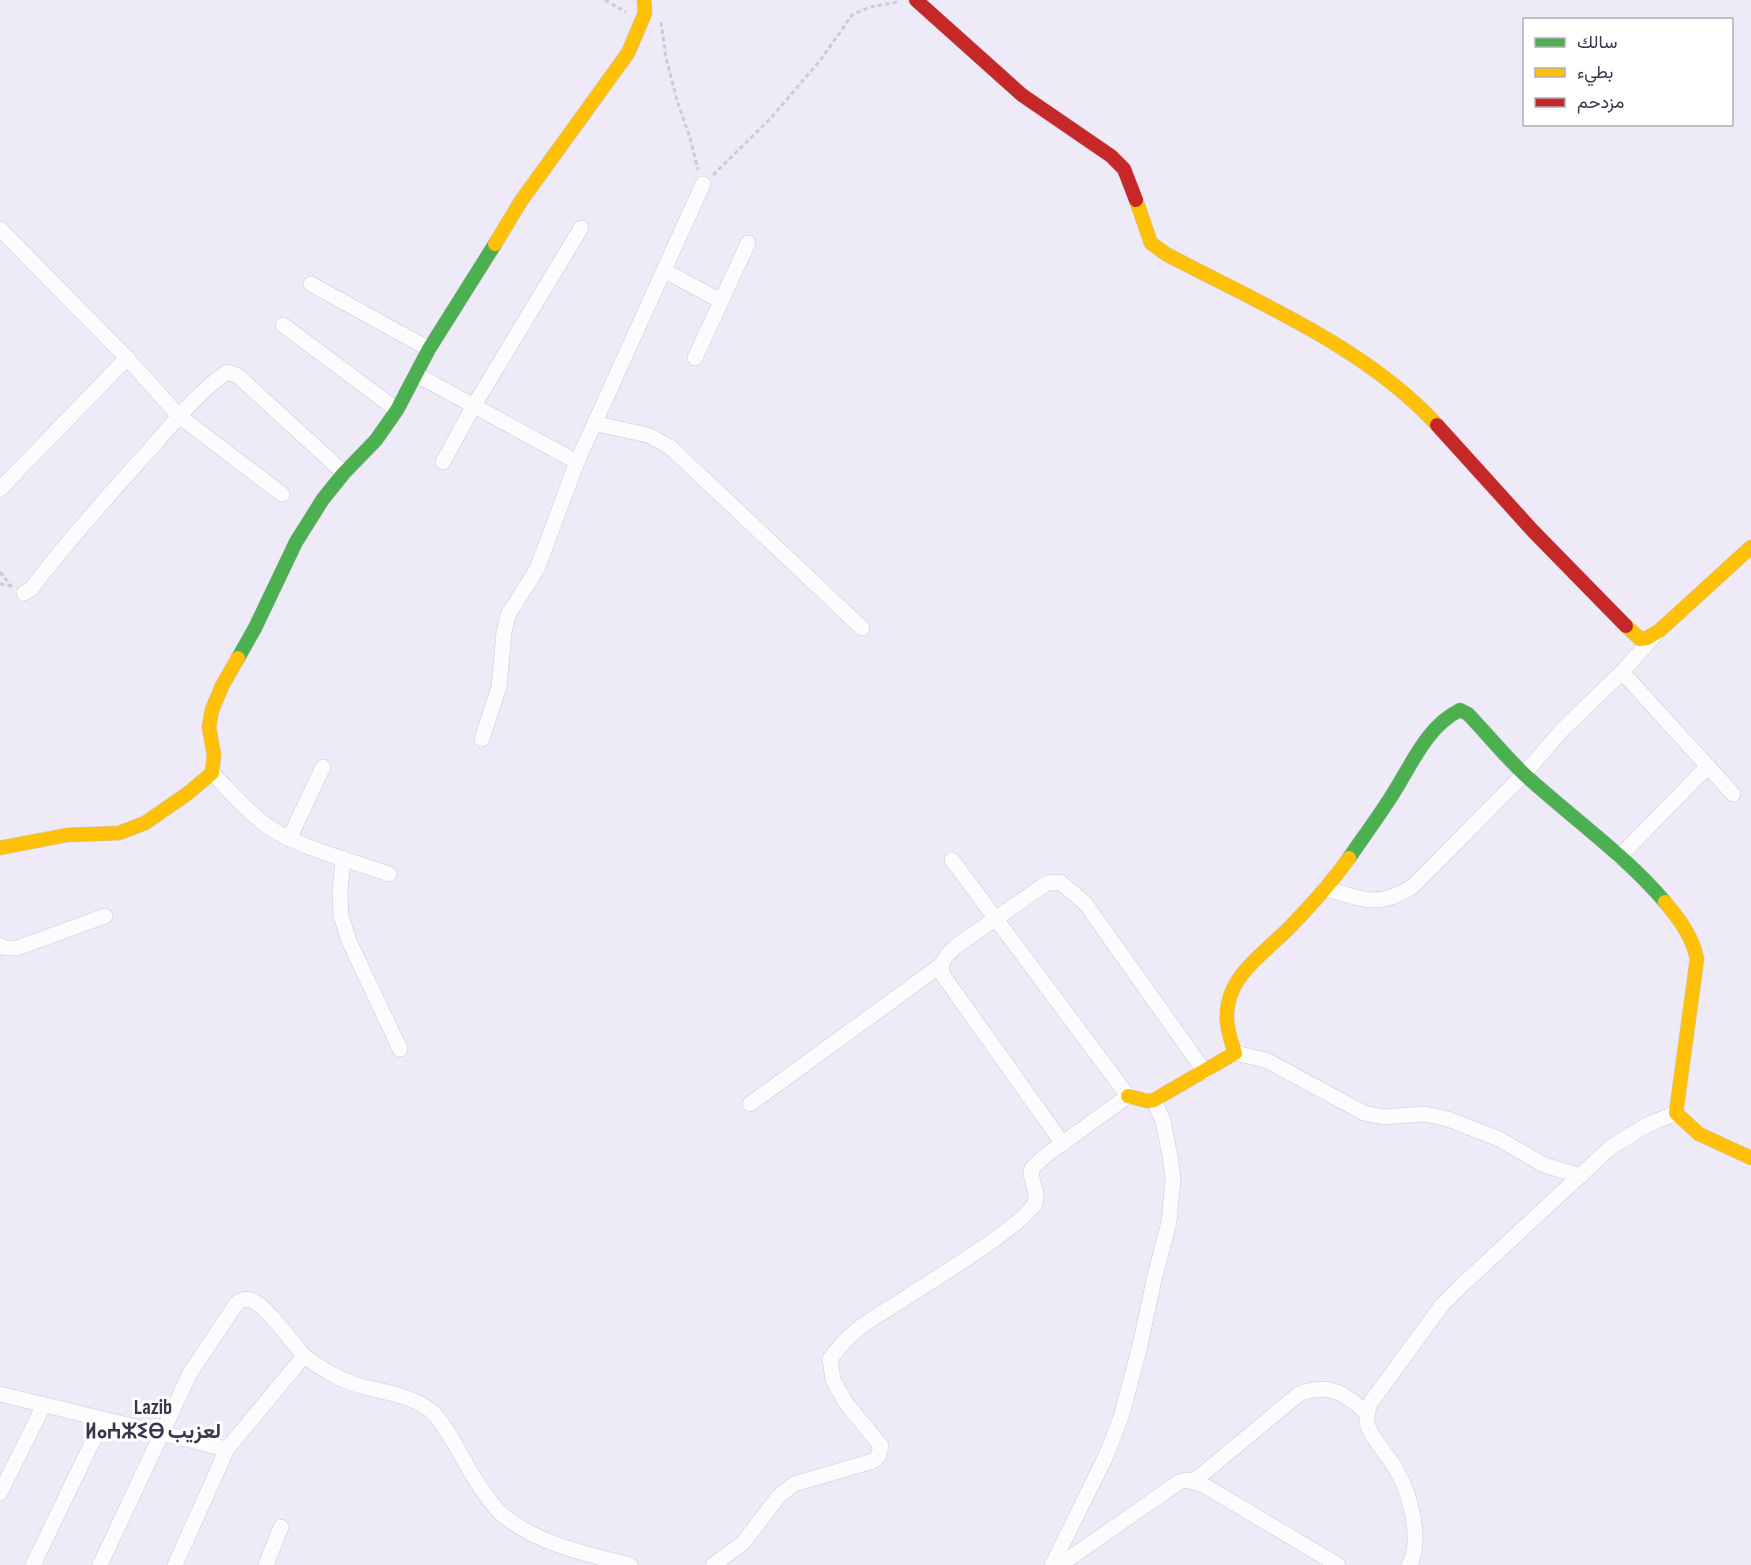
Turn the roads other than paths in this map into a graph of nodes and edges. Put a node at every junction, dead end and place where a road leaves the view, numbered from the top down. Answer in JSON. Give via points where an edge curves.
{"nodes":[{"id":1,"x":644,"y":0,"type":"edge"},
{"id":2,"x":916,"y":0,"type":"edge"},
{"id":3,"x":703,"y":184,"type":"road end"},
{"id":4,"x":581,"y":228,"type":"dead end"},
{"id":5,"x":0,"y":229,"type":"edge"},
{"id":6,"x":748,"y":243,"type":"dead end"},
{"id":7,"x":665,"y":271,"type":"junction"},
{"id":8,"x":310,"y":284,"type":"dead end"},
{"id":9,"x":721,"y":301,"type":"junction"},
{"id":10,"x":283,"y":325,"type":"dead end"},
{"id":11,"x":429,"y":349,"type":"junction"},
{"id":12,"x":127,"y":358,"type":"junction"},
{"id":13,"x":695,"y":358,"type":"dead end"},
{"id":14,"x":417,"y":375,"type":"junction"},
{"id":15,"x":473,"y":407,"type":"junction"},
{"id":16,"x":397,"y":410,"type":"junction"},
{"id":17,"x":179,"y":417,"type":"junction"},
{"id":18,"x":596,"y":424,"type":"junction"},
{"id":19,"x":442,"y":462,"type":"dead end"},
{"id":20,"x":577,"y":462,"type":"junction"},
{"id":21,"x":344,"y":473,"type":"junction"},
{"id":22,"x":0,"y":489,"type":"edge"},
{"id":23,"x":282,"y":494,"type":"dead end"},
{"id":24,"x":1751,"y":548,"type":"edge"},
{"id":25,"x":17,"y":590,"type":"road end"},
{"id":26,"x":862,"y":628,"type":"dead end"},
{"id":27,"x":1659,"y":631,"type":"junction"},
{"id":28,"x":1622,"y":672,"type":"junction"},
{"id":29,"x":482,"y":739,"type":"dead end"},
{"id":30,"x":323,"y":766,"type":"dead end"},
{"id":31,"x":1708,"y":766,"type":"junction"},
{"id":32,"x":212,"y":772,"type":"junction"},
{"id":33,"x":1524,"y":774,"type":"junction"},
{"id":34,"x":1733,"y":794,"type":"dead end"},
{"id":35,"x":289,"y":839,"type":"junction"},
{"id":36,"x":0,"y":848,"type":"edge"},
{"id":37,"x":1619,"y":857,"type":"junction"},
{"id":38,"x":343,"y":858,"type":"junction"},
{"id":39,"x":952,"y":860,"type":"dead end"},
{"id":40,"x":389,"y":874,"type":"dead end"},
{"id":41,"x":1325,"y":888,"type":"junction"},
{"id":42,"x":105,"y":916,"type":"dead end"},
{"id":43,"x":996,"y":918,"type":"junction"},
{"id":44,"x":0,"y":945,"type":"edge"},
{"id":45,"x":941,"y":966,"type":"junction"},
{"id":46,"x":400,"y":1049,"type":"dead end"},
{"id":47,"x":1235,"y":1053,"type":"junction"},
{"id":48,"x":1205,"y":1072,"type":"junction"},
{"id":49,"x":1128,"y":1096,"type":"junction"},
{"id":50,"x":1154,"y":1100,"type":"junction"},
{"id":51,"x":750,"y":1104,"type":"dead end"},
{"id":52,"x":1676,"y":1113,"type":"junction"},
{"id":53,"x":1063,"y":1144,"type":"junction"},
{"id":54,"x":1751,"y":1158,"type":"edge"},
{"id":55,"x":1581,"y":1176,"type":"junction"},
{"id":56,"x":304,"y":1356,"type":"junction"},
{"id":57,"x":0,"y":1394,"type":"edge"},
{"id":58,"x":44,"y":1405,"type":"junction"},
{"id":59,"x":1366,"y":1412,"type":"junction"},
{"id":60,"x":103,"y":1420,"type":"junction"},
{"id":61,"x":161,"y":1433,"type":"junction"},
{"id":62,"x":227,"y":1449,"type":"junction"},
{"id":63,"x":1194,"y":1481,"type":"junction"},
{"id":64,"x":0,"y":1493,"type":"edge"},
{"id":65,"x":281,"y":1527,"type":"dead end"},
{"id":66,"x":33,"y":1565,"type":"edge"},
{"id":67,"x":100,"y":1565,"type":"edge"},
{"id":68,"x":175,"y":1565,"type":"edge"},
{"id":69,"x":266,"y":1565,"type":"edge"},
{"id":70,"x":630,"y":1565,"type":"edge"},
{"id":71,"x":713,"y":1565,"type":"edge"},
{"id":72,"x":1052,"y":1565,"type":"edge"},
{"id":73,"x":1060,"y":1565,"type":"edge"},
{"id":74,"x":1338,"y":1565,"type":"edge"},
{"id":75,"x":1409,"y":1565,"type":"edge"}],
"edges":[{"from":1,"to":11,"type":"street","via":[[645,13],[628,53],[520,201]]},
{"from":2,"to":27,"type":"street","via":[[1022,94],[1124,169],[1151,243],[1357,357],[1430,417],[1629,632],[1643,639]]},
{"from":3,"to":7,"type":"street"},
{"from":4,"to":15,"type":"street"},
{"from":5,"to":12,"type":"street"},
{"from":6,"to":9,"type":"street"},
{"from":7,"to":9,"type":"street"},
{"from":7,"to":18,"type":"street"},
{"from":8,"to":11,"type":"street"},
{"from":9,"to":13,"type":"street"},
{"from":10,"to":16,"type":"street"},
{"from":11,"to":14,"type":"street"},
{"from":12,"to":17,"type":"street"},
{"from":12,"to":22,"type":"street"},
{"from":14,"to":15,"type":"street"},
{"from":14,"to":16,"type":"street"},
{"from":15,"to":19,"type":"street"},
{"from":15,"to":20,"type":"street"},
{"from":16,"to":21,"type":"street","via":[[376,440]]},
{"from":17,"to":21,"type":"street","via":[[228,372],[238,376]]},
{"from":17,"to":23,"type":"street"},
{"from":17,"to":25,"type":"street","via":[[74,533],[31,589]]},
{"from":18,"to":20,"type":"street"},
{"from":18,"to":26,"type":"street","via":[[648,435],[670,447]]},
{"from":20,"to":29,"type":"street","via":[[537,569],[508,615],[498,687]]},
{"from":21,"to":32,"type":"street","via":[[296,542],[222,686],[209,727],[214,755]]},
{"from":24,"to":27,"type":"street"},
{"from":27,"to":28,"type":"street"},
{"from":28,"to":31,"type":"street"},
{"from":28,"to":33,"type":"street","via":[[1562,730]]},
{"from":30,"to":35,"type":"street"},
{"from":31,"to":34,"type":"street"},
{"from":31,"to":37,"type":"street"},
{"from":32,"to":35,"type":"street","via":[[268,826]]},
{"from":32,"to":36,"type":"street","via":[[145,823],[119,833],[67,835]]},
{"from":33,"to":37,"type":"street"},
{"from":33,"to":41,"type":"street","via":[[1400,895],[1374,902]]},
{"from":33,"to":41,"type":"street","via":[[1468,714],[1453,712],[1415,756],[1390,799]]},
{"from":35,"to":38,"type":"street"},
{"from":37,"to":52,"type":"street","via":[[1682,922],[1697,959]]},
{"from":38,"to":40,"type":"street"},
{"from":38,"to":46,"type":"street","via":[[341,916]]},
{"from":39,"to":43,"type":"street"},
{"from":41,"to":47,"type":"street","via":[[1236,985],[1227,1021]]},
{"from":42,"to":44,"type":"street","via":[[17,948]]},
{"from":43,"to":45,"type":"street","via":[[946,955]]},
{"from":43,"to":48,"type":"street","via":[[1047,883],[1060,882],[1073,891]]},
{"from":43,"to":49,"type":"street"},
{"from":45,"to":51,"type":"street"},
{"from":45,"to":53,"type":"street","via":[[947,981]]},
{"from":47,"to":48,"type":"street"},
{"from":47,"to":55,"type":"street","via":[[1266,1060],[1364,1113],[1383,1118],[1425,1114],[1448,1119],[1499,1139],[1544,1165]]},
{"from":48,"to":50,"type":"street"},
{"from":49,"to":50,"type":"street"},
{"from":49,"to":53,"type":"street"},
{"from":50,"to":72,"type":"street","via":[[1163,1121],[1173,1179],[1169,1222],[1121,1418]]},
{"from":52,"to":54,"type":"street","via":[[1699,1134]]},
{"from":52,"to":55,"type":"street","via":[[1611,1147]]},
{"from":53,"to":71,"type":"street","via":[[1032,1168],[1035,1204],[1022,1218],[857,1328],[830,1359],[833,1380],[846,1403],[881,1446],[878,1457],[794,1484],[779,1496],[743,1543]]},
{"from":55,"to":59,"type":"street","via":[[1442,1305]]},
{"from":56,"to":61,"type":"street","via":[[261,1306],[243,1300],[234,1306],[190,1372]]},
{"from":56,"to":62,"type":"street"},
{"from":56,"to":70,"type":"street","via":[[329,1374],[400,1396],[430,1411],[501,1514],[524,1531]]},
{"from":57,"to":58,"type":"street"},
{"from":58,"to":60,"type":"street"},
{"from":58,"to":64,"type":"street"},
{"from":59,"to":63,"type":"street","via":[[1337,1391],[1315,1389],[1299,1394]]},
{"from":59,"to":75,"type":"street","via":[[1369,1429],[1398,1472],[1412,1506],[1414,1537]]},
{"from":60,"to":61,"type":"street"},
{"from":60,"to":66,"type":"street"},
{"from":61,"to":62,"type":"street"},
{"from":61,"to":67,"type":"street"},
{"from":62,"to":68,"type":"street"},
{"from":63,"to":73,"type":"street","via":[[1179,1482]]},
{"from":63,"to":74,"type":"street"},
{"from":65,"to":69,"type":"street"}]}
